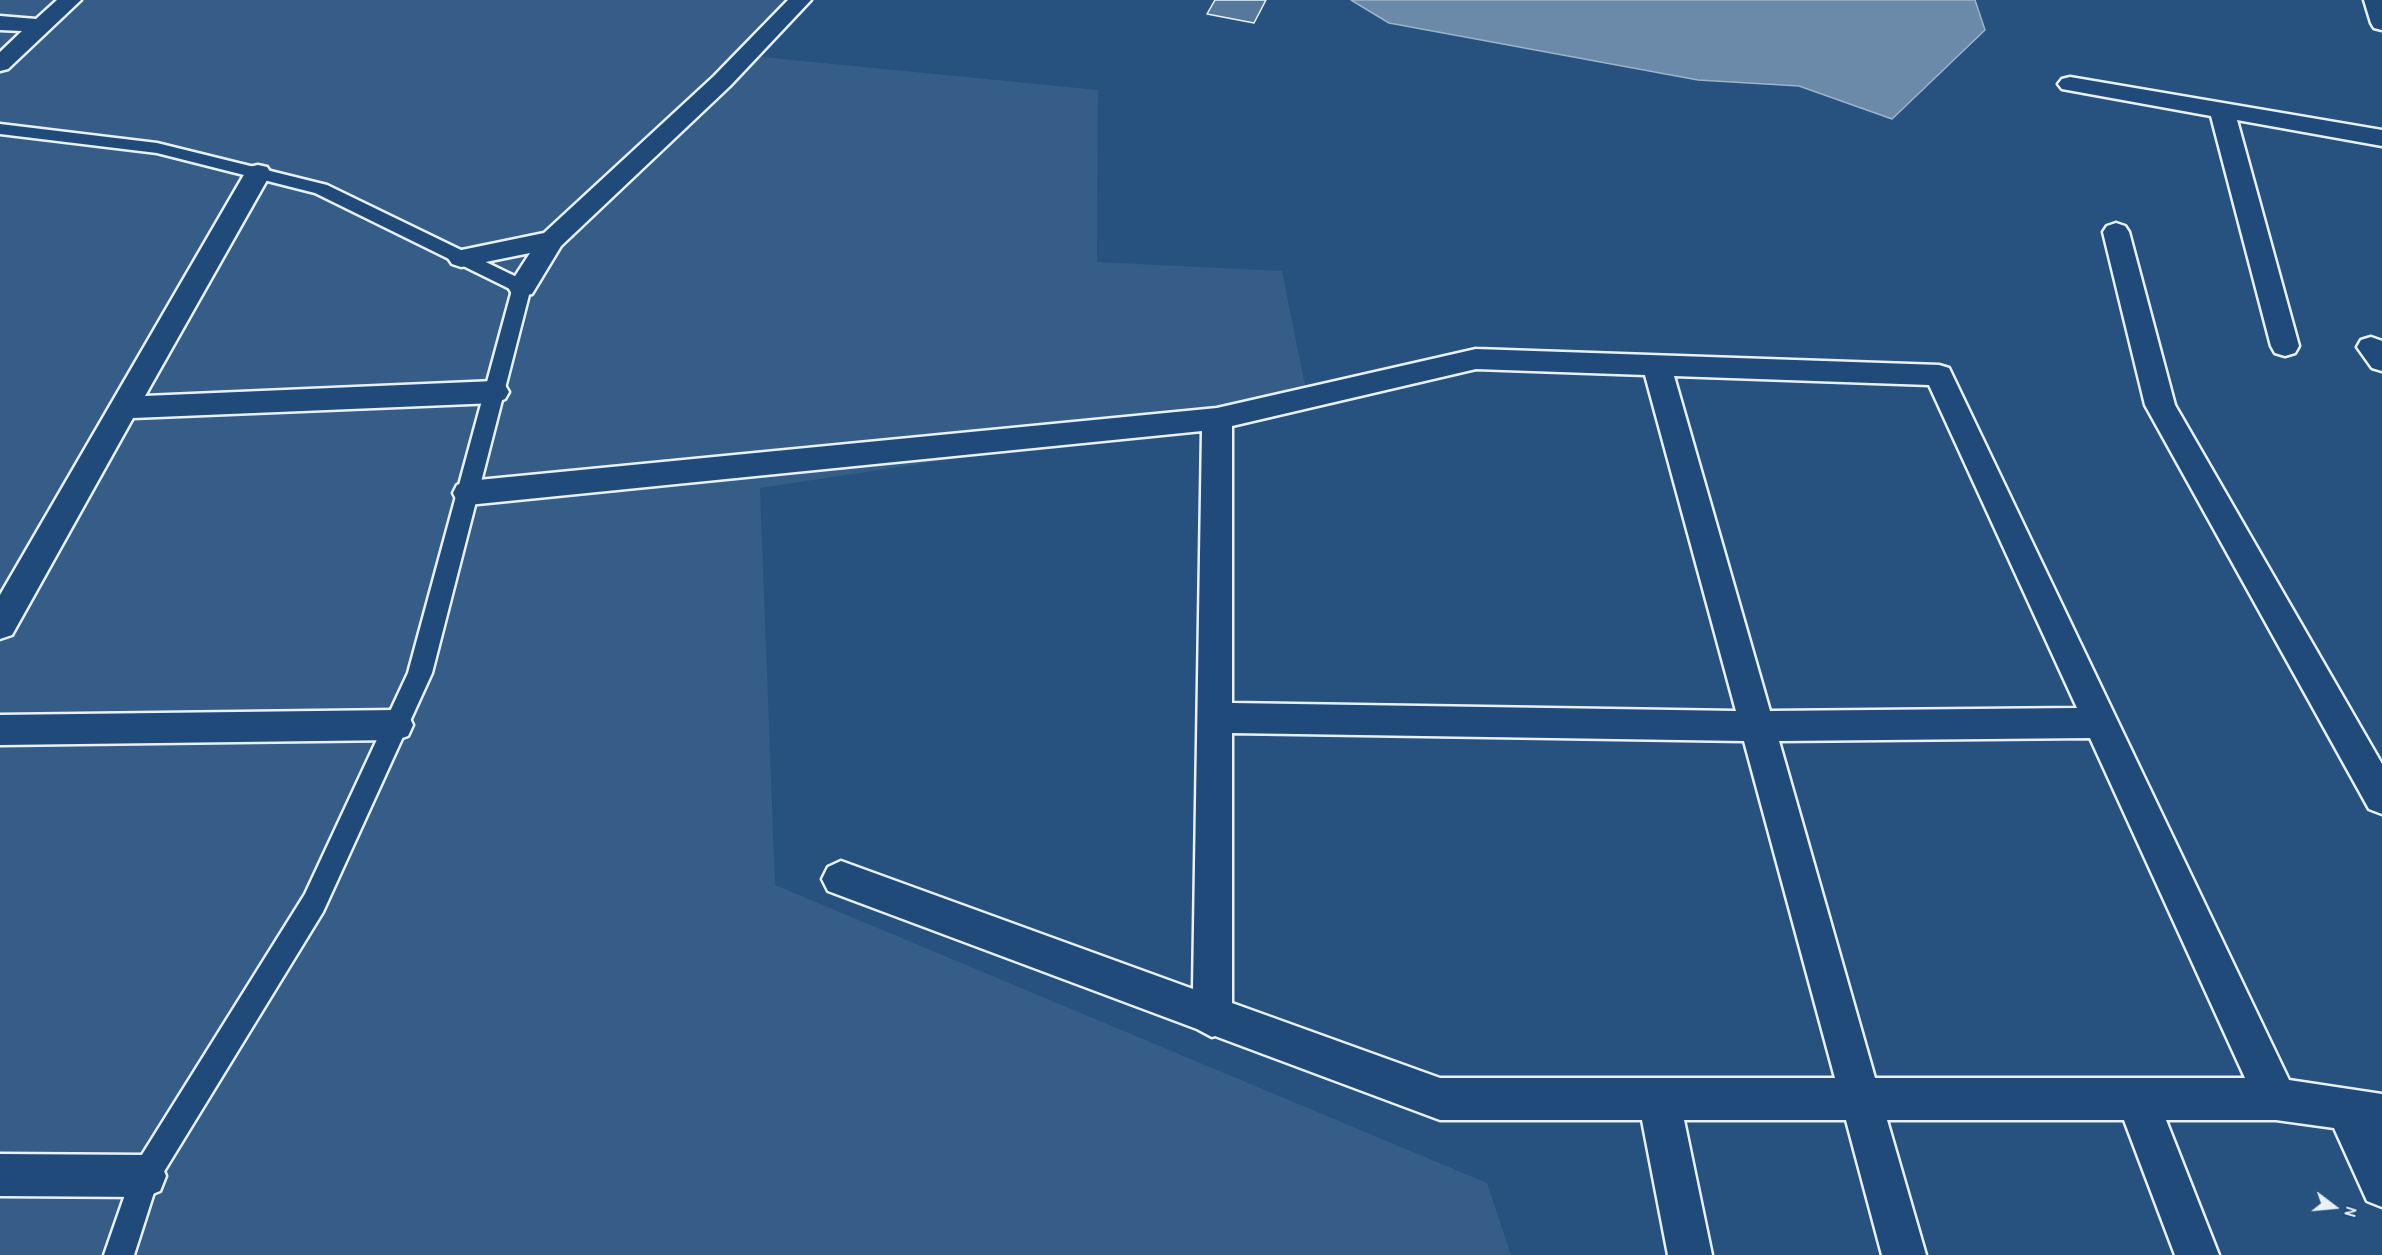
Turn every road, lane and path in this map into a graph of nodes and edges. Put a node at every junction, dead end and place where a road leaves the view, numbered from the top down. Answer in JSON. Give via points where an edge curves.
{"nodes":[{"id":1,"x":70,"y":0,"type":"edge"},
{"id":2,"x":800,"y":0,"type":"edge"},
{"id":3,"x":2375,"y":0,"type":"edge"},
{"id":4,"x":0,"y":23,"type":"edge"},
{"id":5,"x":2382,"y":23,"type":"edge"},
{"id":6,"x":41,"y":26,"type":"junction"},
{"id":7,"x":0,"y":64,"type":"edge"},
{"id":8,"x":2070,"y":84,"type":"dead end"},
{"id":9,"x":2222,"y":111,"type":"junction"},
{"id":10,"x":0,"y":129,"type":"edge"},
{"id":11,"x":2382,"y":138,"type":"edge"},
{"id":12,"x":258,"y":173,"type":"junction"},
{"id":13,"x":2116,"y":232,"type":"dead end"},
{"id":14,"x":552,"y":240,"type":"junction"},
{"id":15,"x":461,"y":258,"type":"junction"},
{"id":16,"x":522,"y":287,"type":"junction"},
{"id":17,"x":2285,"y":346,"type":"dead end"},
{"id":18,"x":1657,"y":366,"type":"junction"},
{"id":19,"x":495,"y":392,"type":"junction"},
{"id":20,"x":124,"y":408,"type":"junction"},
{"id":21,"x":1217,"y":419,"type":"junction"},
{"id":22,"x":468,"y":493,"type":"junction"},
{"id":23,"x":0,"y":626,"type":"edge"},
{"id":24,"x":1214,"y":718,"type":"junction"},
{"id":25,"x":2101,"y":723,"type":"junction"},
{"id":26,"x":396,"y":725,"type":"junction"},
{"id":27,"x":1756,"y":726,"type":"junction"},
{"id":28,"x":0,"y":730,"type":"edge"},
{"id":29,"x":2382,"y":798,"type":"edge"},
{"id":30,"x":841,"y":879,"type":"dead end"},
{"id":31,"x":1212,"y":1017,"type":"junction"},
{"id":32,"x":2137,"y":1099,"type":"junction"},
{"id":33,"x":2276,"y":1099,"type":"junction"},
{"id":34,"x":1659,"y":1100,"type":"junction"},
{"id":35,"x":1859,"y":1100,"type":"junction"},
{"id":36,"x":2365,"y":1112,"type":"edge"},
{"id":37,"x":0,"y":1174,"type":"edge"},
{"id":38,"x":146,"y":1176,"type":"junction"},
{"id":39,"x":2382,"y":1186,"type":"edge"},
{"id":40,"x":119,"y":1255,"type":"edge"},
{"id":41,"x":1690,"y":1255,"type":"edge"},
{"id":42,"x":1904,"y":1255,"type":"edge"},
{"id":43,"x":2197,"y":1255,"type":"edge"}],
"edges":[{"from":1,"to":6,"type":"street"},
{"from":2,"to":14,"type":"street","via":[[722,81]]},
{"from":3,"to":5,"type":"street"},
{"from":4,"to":6,"type":"street"},
{"from":6,"to":7,"type":"street"},
{"from":8,"to":9,"type":"street"},
{"from":9,"to":11,"type":"street"},
{"from":9,"to":17,"type":"street"},
{"from":10,"to":12,"type":"lane","via":[[157,148]]},
{"from":12,"to":15,"type":"lane","via":[[321,189]]},
{"from":12,"to":20,"type":"street"},
{"from":13,"to":29,"type":"street","via":[[2160,405]]},
{"from":14,"to":15,"type":"street"},
{"from":14,"to":16,"type":"street"},
{"from":15,"to":16,"type":"lane"},
{"from":16,"to":19,"type":"lane"},
{"from":18,"to":21,"type":"street","via":[[1476,359]]},
{"from":18,"to":25,"type":"street","via":[[1939,375]]},
{"from":18,"to":27,"type":"street"},
{"from":19,"to":20,"type":"street"},
{"from":19,"to":22,"type":"lane"},
{"from":20,"to":23,"type":"street"},
{"from":21,"to":22,"type":"street"},
{"from":21,"to":24,"type":"street"},
{"from":22,"to":26,"type":"lane","via":[[420,673]]},
{"from":24,"to":27,"type":"street"},
{"from":24,"to":31,"type":"street"},
{"from":25,"to":27,"type":"street"},
{"from":25,"to":33,"type":"street"},
{"from":26,"to":28,"type":"street"},
{"from":26,"to":38,"type":"lane","via":[[314,903]]},
{"from":27,"to":35,"type":"street"},
{"from":30,"to":31,"type":"street"},
{"from":31,"to":34,"type":"street","via":[[1440,1099]]},
{"from":32,"to":33,"type":"street"},
{"from":32,"to":35,"type":"street"},
{"from":32,"to":43,"type":"street"},
{"from":33,"to":36,"type":"street"},
{"from":34,"to":35,"type":"street"},
{"from":34,"to":41,"type":"street"},
{"from":35,"to":42,"type":"street"},
{"from":36,"to":39,"type":"street"},
{"from":37,"to":38,"type":"street"},
{"from":38,"to":40,"type":"lane"}]}
